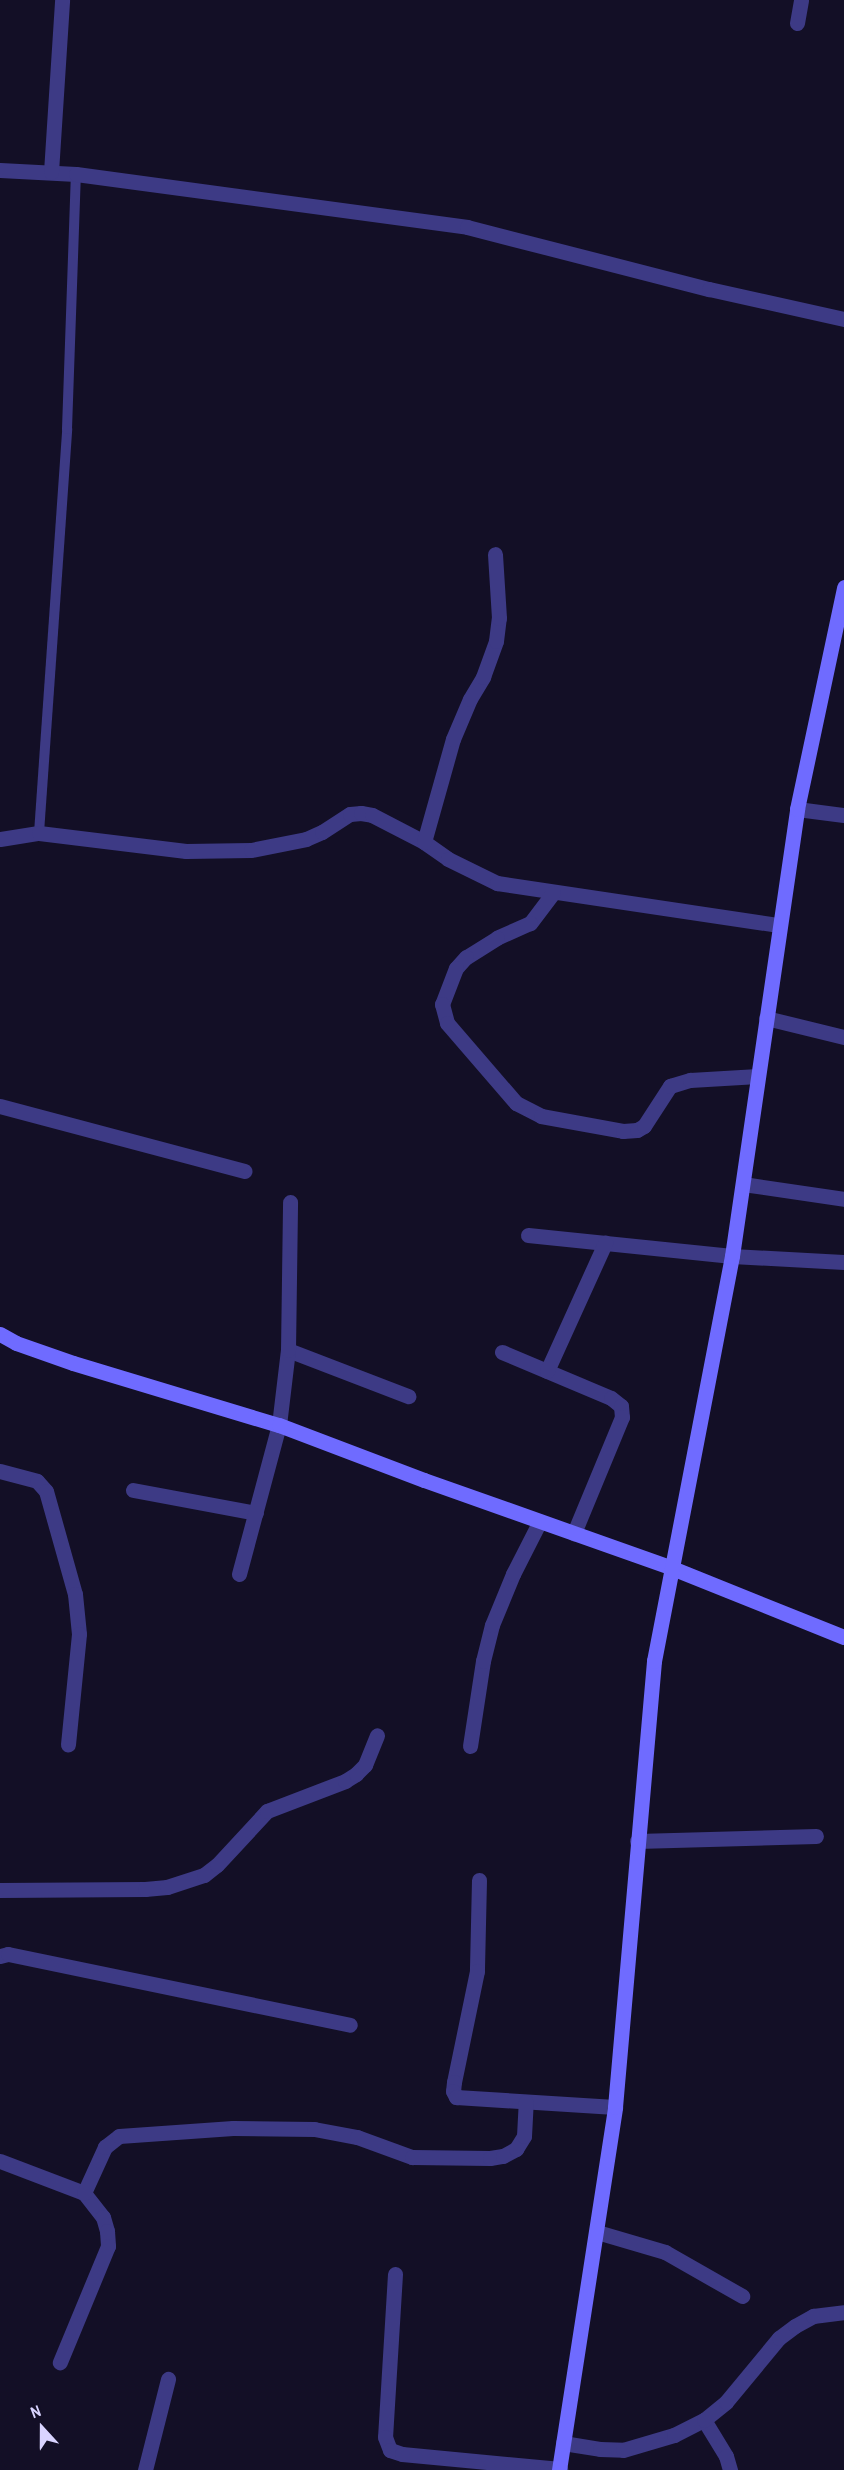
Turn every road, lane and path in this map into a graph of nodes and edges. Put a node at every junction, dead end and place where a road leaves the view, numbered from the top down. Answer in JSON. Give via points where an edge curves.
{"nodes":[{"id":1,"x":62,"y":0,"type":"edge"},
{"id":2,"x":801,"y":0,"type":"edge"},
{"id":3,"x":797,"y":23,"type":"dead end"},
{"id":4,"x":0,"y":170,"type":"edge"},
{"id":5,"x":51,"y":172,"type":"junction"},
{"id":6,"x":76,"y":174,"type":"junction"},
{"id":7,"x":844,"y":319,"type":"edge"},
{"id":8,"x":495,"y":554,"type":"dead end"},
{"id":9,"x":844,"y":587,"type":"edge"},
{"id":10,"x":797,"y":809,"type":"junction"},
{"id":11,"x":844,"y":815,"type":"edge"},
{"id":12,"x":39,"y":833,"type":"junction"},
{"id":13,"x":0,"y":839,"type":"edge"},
{"id":14,"x":424,"y":842,"type":"junction"},
{"id":15,"x":554,"y":893,"type":"junction"},
{"id":16,"x":779,"y":925,"type":"junction"},
{"id":17,"x":766,"y":1018,"type":"junction"},
{"id":18,"x":844,"y":1037,"type":"edge"},
{"id":19,"x":758,"y":1076,"type":"junction"},
{"id":20,"x":0,"y":1106,"type":"edge"},
{"id":21,"x":243,"y":1171,"type":"dead end"},
{"id":22,"x":743,"y":1184,"type":"junction"},
{"id":23,"x":844,"y":1199,"type":"edge"},
{"id":24,"x":290,"y":1202,"type":"dead end"},
{"id":25,"x":528,"y":1235,"type":"dead end"},
{"id":26,"x":604,"y":1243,"type":"junction"},
{"id":27,"x":732,"y":1256,"type":"junction"},
{"id":28,"x":844,"y":1262,"type":"edge"},
{"id":29,"x":0,"y":1334,"type":"edge"},
{"id":30,"x":288,"y":1350,"type":"junction"},
{"id":31,"x":502,"y":1352,"type":"dead end"},
{"id":32,"x":548,"y":1371,"type":"junction"},
{"id":33,"x":408,"y":1396,"type":"dead end"},
{"id":34,"x":279,"y":1425,"type":"junction"},
{"id":35,"x":0,"y":1471,"type":"edge"},
{"id":36,"x":133,"y":1490,"type":"dead end"},
{"id":37,"x":256,"y":1513,"type":"junction"},
{"id":38,"x":540,"y":1521,"type":"junction"},
{"id":39,"x":573,"y":1533,"type":"junction"},
{"id":40,"x":672,"y":1568,"type":"junction"},
{"id":41,"x":239,"y":1574,"type":"dead end"},
{"id":42,"x":844,"y":1637,"type":"edge"},
{"id":43,"x":377,"y":1735,"type":"dead end"},
{"id":44,"x":68,"y":1744,"type":"dead end"},
{"id":45,"x":470,"y":1746,"type":"dead end"},
{"id":46,"x":816,"y":1836,"type":"dead end"},
{"id":47,"x":637,"y":1841,"type":"junction"},
{"id":48,"x":479,"y":1880,"type":"dead end"},
{"id":49,"x":0,"y":1890,"type":"edge"},
{"id":50,"x":0,"y":1956,"type":"edge"},
{"id":51,"x":350,"y":2025,"type":"dead end"},
{"id":52,"x":526,"y":2102,"type":"junction"},
{"id":53,"x":615,"y":2107,"type":"junction"},
{"id":54,"x":0,"y":2161,"type":"edge"},
{"id":55,"x":84,"y":2193,"type":"junction"},
{"id":56,"x":597,"y":2232,"type":"junction"},
{"id":57,"x":395,"y":2274,"type":"dead end"},
{"id":58,"x":742,"y":2296,"type":"dead end"},
{"id":59,"x":844,"y":2312,"type":"edge"},
{"id":60,"x":60,"y":2362,"type":"dead end"},
{"id":61,"x":168,"y":2379,"type":"dead end"},
{"id":62,"x":704,"y":2420,"type":"junction"},
{"id":63,"x":563,"y":2443,"type":"junction"},
{"id":64,"x":559,"y":2469,"type":"edge"},
{"id":65,"x":145,"y":2470,"type":"edge"},
{"id":66,"x":730,"y":2470,"type":"edge"}],
"edges":[{"from":1,"to":5,"type":"street"},
{"from":2,"to":3,"type":"street"},
{"from":4,"to":5,"type":"street"},
{"from":5,"to":6,"type":"street"},
{"from":6,"to":7,"type":"street","via":[[467,227]]},
{"from":6,"to":12,"type":"lane","via":[[67,429]]},
{"from":8,"to":14,"type":"street","via":[[499,618],[496,641],[453,740]]},
{"from":9,"to":10,"type":"street"},
{"from":10,"to":11,"type":"street"},
{"from":10,"to":16,"type":"street"},
{"from":12,"to":13,"type":"street"},
{"from":12,"to":14,"type":"street","via":[[149,847],[252,850],[306,839],[350,814],[361,813]]},
{"from":14,"to":15,"type":"street","via":[[448,859],[497,883]]},
{"from":15,"to":16,"type":"street"},
{"from":15,"to":19,"type":"street","via":[[531,923],[466,957],[456,968],[442,1004],[447,1023],[516,1103],[541,1116],[622,1131],[637,1130],[644,1126],[670,1086],[690,1080]]},
{"from":16,"to":17,"type":"street"},
{"from":17,"to":18,"type":"street"},
{"from":17,"to":19,"type":"street"},
{"from":19,"to":22,"type":"street"},
{"from":20,"to":21,"type":"street"},
{"from":22,"to":23,"type":"street"},
{"from":22,"to":27,"type":"street"},
{"from":24,"to":30,"type":"street"},
{"from":25,"to":26,"type":"street"},
{"from":26,"to":27,"type":"street"},
{"from":26,"to":32,"type":"street"},
{"from":27,"to":28,"type":"street"},
{"from":27,"to":40,"type":"street"},
{"from":29,"to":34,"type":"street","via":[[73,1363]]},
{"from":30,"to":33,"type":"street"},
{"from":30,"to":34,"type":"street"},
{"from":31,"to":32,"type":"street"},
{"from":32,"to":39,"type":"street","via":[[621,1406],[622,1417]]},
{"from":34,"to":37,"type":"street"},
{"from":34,"to":38,"type":"street"},
{"from":35,"to":44,"type":"street","via":[[37,1480],[46,1491],[75,1594],[79,1634]]},
{"from":36,"to":37,"type":"street"},
{"from":37,"to":41,"type":"street"},
{"from":38,"to":39,"type":"street"},
{"from":38,"to":45,"type":"street","via":[[492,1625]]},
{"from":39,"to":40,"type":"street"},
{"from":40,"to":42,"type":"street"},
{"from":40,"to":47,"type":"street","via":[[654,1661]]},
{"from":43,"to":49,"type":"street","via":[[365,1765],[356,1774],[267,1811],[204,1875],[167,1887],[145,1889]]},
{"from":46,"to":47,"type":"street"},
{"from":47,"to":53,"type":"street"},
{"from":48,"to":52,"type":"street","via":[[477,1971],[453,2091],[456,2097],[468,2099]]},
{"from":50,"to":51,"type":"street","via":[[8,1954]]},
{"from":52,"to":53,"type":"street"},
{"from":52,"to":55,"type":"street","via":[[524,2136],[516,2150],[489,2158],[412,2157],[357,2137],[304,2129],[233,2128],[119,2136],[105,2146]]},
{"from":53,"to":56,"type":"street"},
{"from":54,"to":55,"type":"street"},
{"from":55,"to":60,"type":"street","via":[[103,2217],[108,2246]]},
{"from":56,"to":58,"type":"street","via":[[665,2252]]},
{"from":56,"to":63,"type":"street"},
{"from":57,"to":64,"type":"street","via":[[385,2437],[390,2450]]},
{"from":59,"to":62,"type":"street","via":[[813,2316],[779,2338],[726,2402]]},
{"from":61,"to":65,"type":"street"},
{"from":62,"to":63,"type":"street","via":[[666,2438],[623,2450]]},
{"from":62,"to":66,"type":"street"},
{"from":63,"to":64,"type":"street"}]}
